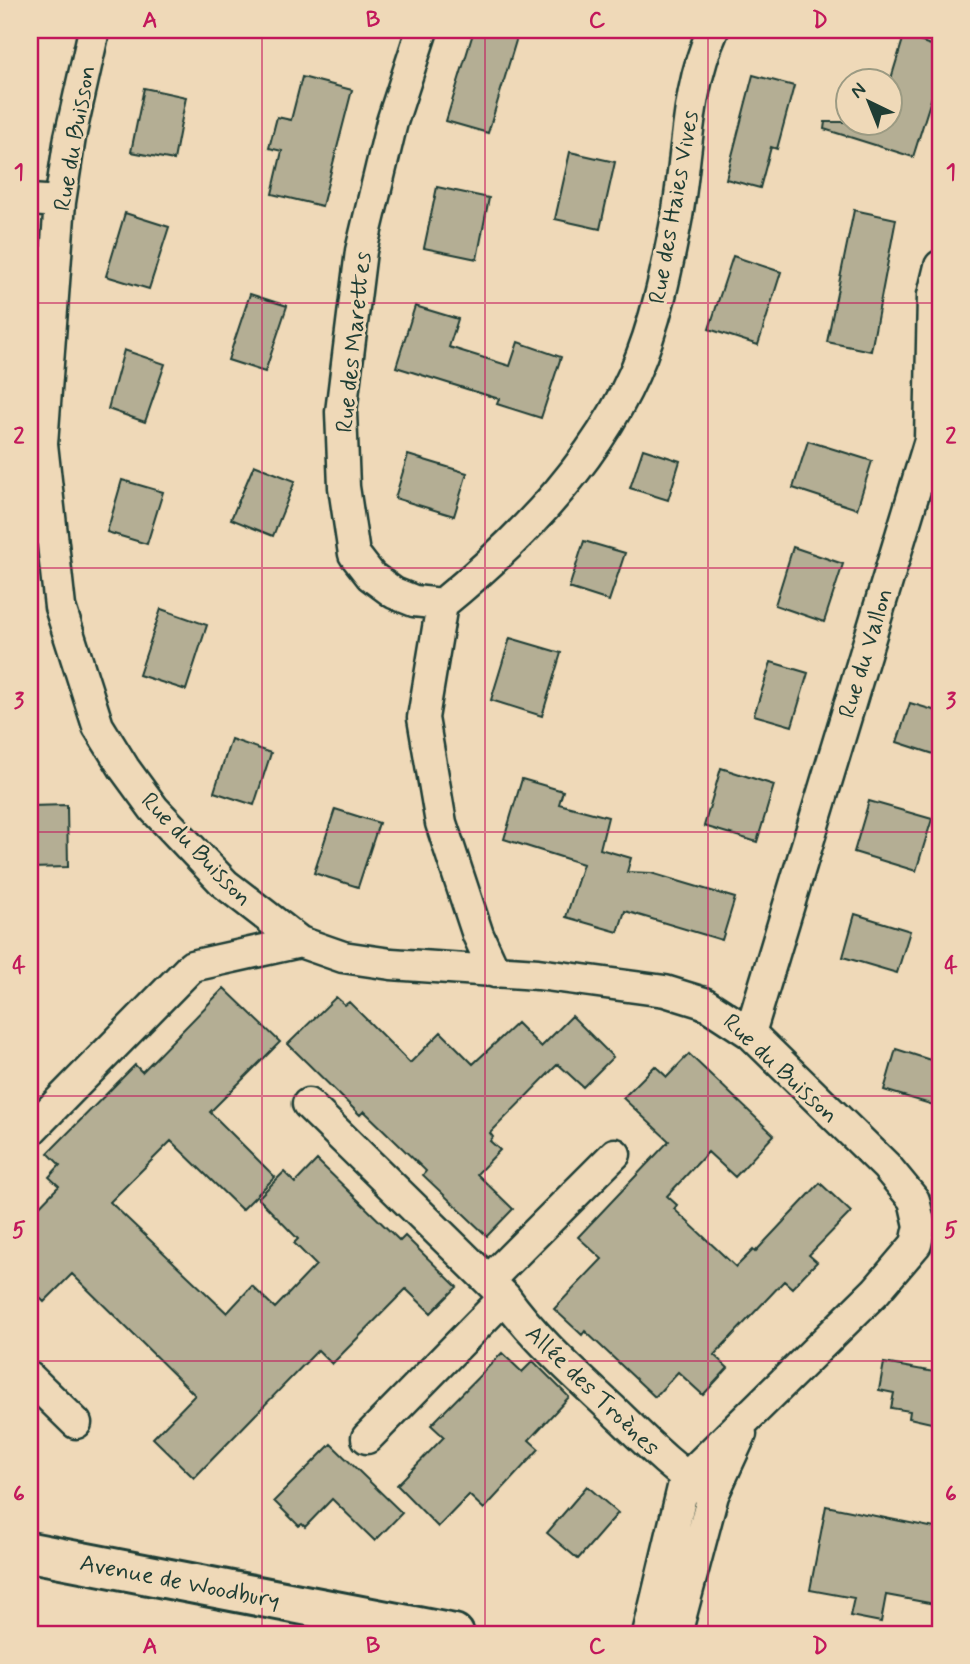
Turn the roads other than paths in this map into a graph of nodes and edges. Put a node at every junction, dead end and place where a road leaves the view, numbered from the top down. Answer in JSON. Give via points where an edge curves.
{"nodes":[{"id":1,"x":94,"y":30,"type":"edge"},
{"id":2,"x":422,"y":30,"type":"edge"},
{"id":3,"x":713,"y":30,"type":"edge"},
{"id":4,"x":30,"y":200,"type":"edge"},
{"id":5,"x":61,"y":202,"type":"junction"},
{"id":6,"x":940,"y":266,"type":"edge"},
{"id":7,"x":442,"y":604,"type":"junction"},
{"id":8,"x":300,"y":942,"type":"junction"},
{"id":9,"x":495,"y":972,"type":"junction"},
{"id":10,"x":750,"y":1033,"type":"junction"},
{"id":11,"x":308,"y":1104,"type":"dead end"},
{"id":12,"x":30,"y":1131,"type":"edge"},
{"id":13,"x":615,"y":1154,"type":"dead end"},
{"id":14,"x":930,"y":1219,"type":"edge"},
{"id":15,"x":497,"y":1289,"type":"junction"},
{"id":16,"x":30,"y":1378,"type":"edge"},
{"id":17,"x":747,"y":1421,"type":"junction"},
{"id":18,"x":76,"y":1423,"type":"dead end"},
{"id":19,"x":367,"y":1438,"type":"dead end"},
{"id":20,"x":685,"y":1479,"type":"junction"},
{"id":21,"x":713,"y":1495,"type":"junction"},
{"id":22,"x":30,"y":1552,"type":"edge"},
{"id":23,"x":454,"y":1634,"type":"edge"},
{"id":24,"x":648,"y":1634,"type":"edge"},
{"id":25,"x":676,"y":1634,"type":"edge"}],
"edges":[{"from":1,"to":5,"type":"street","name":"Rue du Buisson"},
{"from":2,"to":7,"type":"street","name":"Rue des Marettes","via":[[392,122],[361,251],[341,412],[344,487],[354,554],[371,576],[394,593]]},
{"from":3,"to":7,"type":"street","name":"Rue des Haies Vives","via":[[698,62],[670,253],[634,374],[572,473],[484,570]]},
{"from":4,"to":5,"type":"street"},
{"from":5,"to":8,"type":"street","name":"Rue du Buisson","via":[[42,444],[60,607],[98,726],[154,809],[226,884]]},
{"from":6,"to":10,"type":"street","name":"Rue du Vallon","via":[[933,295],[930,440]]},
{"from":7,"to":9,"type":"street","via":[[423,718],[441,823]]},
{"from":8,"to":9,"type":"street","name":"Rue du Buisson","via":[[344,957]]},
{"from":8,"to":12,"type":"street","via":[[192,966]]},
{"from":9,"to":10,"type":"street","name":"Rue du Buisson","via":[[664,991],[704,1003]]},
{"from":10,"to":14,"type":"street","name":"Rue du Buisson","via":[[886,1166]]},
{"from":11,"to":15,"type":"street","name":"Allée des Troènes"},
{"from":13,"to":15,"type":"street"},
{"from":14,"to":17,"type":"street","via":[[916,1244],[876,1291]]},
{"from":15,"to":19,"type":"street"},
{"from":15,"to":20,"type":"street","name":"Allée des Troènes","via":[[525,1325]]},
{"from":16,"to":18,"type":"street"},
{"from":17,"to":20,"type":"street"},
{"from":17,"to":21,"type":"street"},
{"from":20,"to":21,"type":"street","name":"Allée des Troènes"},
{"from":20,"to":24,"type":"street"},
{"from":21,"to":25,"type":"street"},
{"from":22,"to":23,"type":"street","name":"Avenue de Woodbury"}]}
